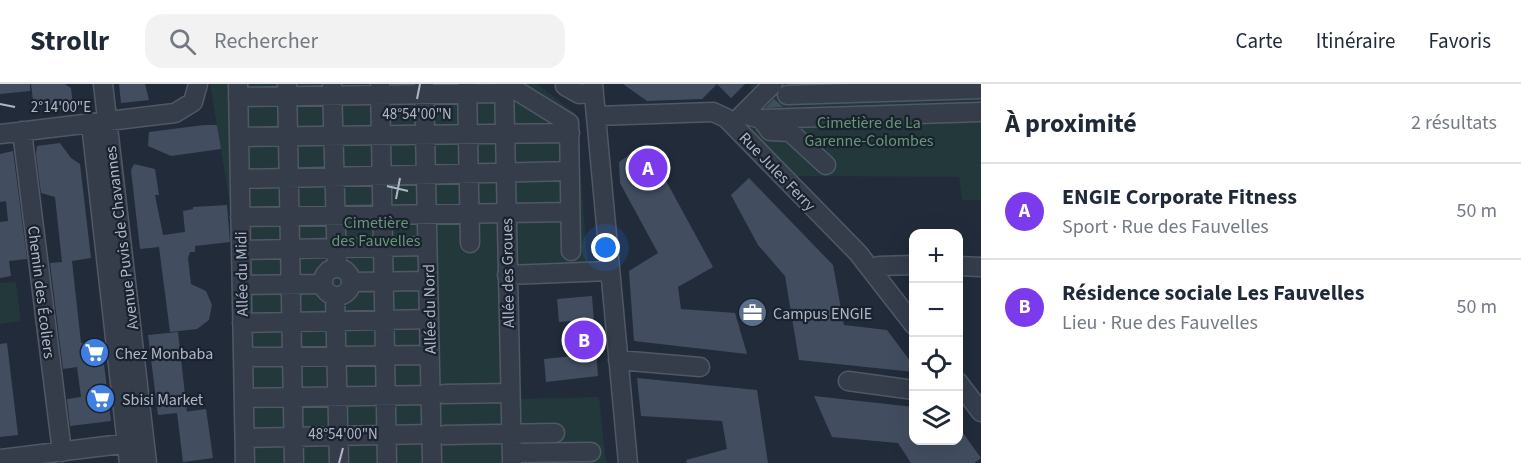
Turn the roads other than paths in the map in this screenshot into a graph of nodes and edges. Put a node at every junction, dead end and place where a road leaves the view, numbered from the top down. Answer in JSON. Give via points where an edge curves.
{"nodes":[{"id":1,"x":103,"y":84,"type":"edge"},
{"id":2,"x":198,"y":84,"type":"edge"},
{"id":3,"x":565,"y":86,"type":"dead end"},
{"id":4,"x":505,"y":87,"type":"edge"},
{"id":5,"x":594,"y":88,"type":"edge"},
{"id":6,"x":897,"y":88,"type":"edge"},
{"id":7,"x":971,"y":88,"type":"edge"},
{"id":8,"x":380,"y":89,"type":"edge"},
{"id":9,"x":424,"y":89,"type":"edge"},
{"id":10,"x":467,"y":89,"type":"edge"},
{"id":11,"x":830,"y":89,"type":"edge"},
{"id":12,"x":287,"y":90,"type":"edge"},
{"id":13,"x":332,"y":90,"type":"edge"},
{"id":14,"x":780,"y":90,"type":"edge"},
{"id":15,"x":238,"y":91,"type":"edge"},
{"id":16,"x":975,"y":113,"type":"edge"},
{"id":17,"x":900,"y":115,"type":"junction"},
{"id":18,"x":596,"y":116,"type":"junction"},
{"id":19,"x":738,"y":119,"type":"junction"},
{"id":20,"x":761,"y":119,"type":"junction"},
{"id":21,"x":99,"y":122,"type":"junction"},
{"id":22,"x":570,"y":128,"type":"junction"},
{"id":23,"x":22,"y":131,"type":"junction"},
{"id":24,"x":0,"y":134,"type":"edge"},
{"id":25,"x":506,"y":134,"type":"junction"},
{"id":26,"x":425,"y":135,"type":"junction"},
{"id":27,"x":468,"y":135,"type":"junction"},
{"id":28,"x":288,"y":136,"type":"junction"},
{"id":29,"x":334,"y":136,"type":"junction"},
{"id":30,"x":381,"y":136,"type":"junction"},
{"id":31,"x":238,"y":137,"type":"junction"},
{"id":32,"x":826,"y":165,"type":"dead end"},
{"id":33,"x":570,"y":171,"type":"junction"},
{"id":34,"x":505,"y":173,"type":"junction"},
{"id":35,"x":426,"y":174,"type":"junction"},
{"id":36,"x":469,"y":174,"type":"junction"},
{"id":37,"x":381,"y":176,"type":"junction"},
{"id":38,"x":289,"y":177,"type":"junction"},
{"id":39,"x":335,"y":177,"type":"junction"},
{"id":40,"x":240,"y":179,"type":"junction"},
{"id":41,"x":570,"y":212,"type":"junction"},
{"id":42,"x":470,"y":213,"type":"junction"},
{"id":43,"x":506,"y":213,"type":"junction"},
{"id":44,"x":382,"y":214,"type":"junction"},
{"id":45,"x":427,"y":214,"type":"junction"},
{"id":46,"x":336,"y":215,"type":"junction"},
{"id":47,"x":290,"y":216,"type":"junction"},
{"id":48,"x":240,"y":217,"type":"junction"},
{"id":49,"x":470,"y":243,"type":"dead end"},
{"id":50,"x":428,"y":246,"type":"junction"},
{"id":51,"x":383,"y":247,"type":"junction"},
{"id":52,"x":337,"y":248,"type":"junction"},
{"id":53,"x":290,"y":249,"type":"junction"},
{"id":54,"x":241,"y":250,"type":"junction"},
{"id":55,"x":571,"y":251,"type":"dead end"},
{"id":56,"x":909,"y":265,"type":"edge"},
{"id":57,"x":963,"y":266,"type":"edge"},
{"id":58,"x":981,"y":267,"type":"edge"},
{"id":59,"x":337,"y":268,"type":"junction"},
{"id":60,"x":872,"y":269,"type":"junction"},
{"id":61,"x":610,"y":271,"type":"junction"},
{"id":62,"x":507,"y":275,"type":"junction"},
{"id":63,"x":428,"y":281,"type":"junction"},
{"id":64,"x":351,"y":282,"type":"junction"},
{"id":65,"x":383,"y":282,"type":"junction"},
{"id":66,"x":291,"y":284,"type":"junction"},
{"id":67,"x":242,"y":285,"type":"junction"},
{"id":68,"x":329,"y":291,"type":"junction"},
{"id":69,"x":909,"y":318,"type":"edge"},
{"id":70,"x":384,"y":320,"type":"junction"},
{"id":71,"x":429,"y":320,"type":"junction"},
{"id":72,"x":335,"y":321,"type":"junction"},
{"id":73,"x":242,"y":322,"type":"junction"},
{"id":74,"x":291,"y":322,"type":"junction"},
{"id":75,"x":385,"y":355,"type":"junction"},
{"id":76,"x":430,"y":355,"type":"junction"},
{"id":77,"x":292,"y":356,"type":"junction"},
{"id":78,"x":336,"y":356,"type":"junction"},
{"id":79,"x":243,"y":357,"type":"junction"},
{"id":80,"x":618,"y":360,"type":"junction"},
{"id":81,"x":700,"y":367,"type":"dead end"},
{"id":82,"x":848,"y":381,"type":"dead end"},
{"id":83,"x":963,"y":387,"type":"edge"},
{"id":84,"x":909,"y":389,"type":"edge"},
{"id":85,"x":510,"y":393,"type":"junction"},
{"id":86,"x":438,"y":395,"type":"junction"},
{"id":87,"x":385,"y":396,"type":"junction"},
{"id":88,"x":292,"y":397,"type":"junction"},
{"id":89,"x":337,"y":397,"type":"junction"},
{"id":90,"x":244,"y":398,"type":"junction"},
{"id":91,"x":979,"y":404,"type":"edge"},
{"id":92,"x":555,"y":433,"type":"dead end"},
{"id":93,"x":438,"y":434,"type":"junction"},
{"id":94,"x":511,"y":434,"type":"junction"},
{"id":95,"x":386,"y":435,"type":"junction"},
{"id":96,"x":338,"y":436,"type":"junction"},
{"id":97,"x":293,"y":437,"type":"junction"},
{"id":98,"x":245,"y":438,"type":"junction"},
{"id":99,"x":145,"y":441,"type":"junction"},
{"id":100,"x":126,"y":444,"type":"junction"},
{"id":101,"x":591,"y":450,"type":"edge"},
{"id":102,"x":62,"y":452,"type":"junction"},
{"id":103,"x":512,"y":458,"type":"edge"},
{"id":104,"x":5,"y":460,"type":"edge"},
{"id":105,"x":129,"y":463,"type":"edge"},
{"id":106,"x":147,"y":463,"type":"edge"},
{"id":107,"x":245,"y":463,"type":"edge"},
{"id":108,"x":294,"y":463,"type":"edge"},
{"id":109,"x":339,"y":463,"type":"edge"},
{"id":110,"x":387,"y":463,"type":"edge"},
{"id":111,"x":432,"y":463,"type":"edge"},
{"id":112,"x":627,"y":463,"type":"edge"}],
"edges":[{"from":1,"to":21,"type":"street","name":"Avenue Puvis de Chavannes"},
{"from":2,"to":21,"type":"street","via":[[193,102],[185,109]]},
{"from":3,"to":5,"type":"street","via":[[579,94]]},
{"from":4,"to":10,"type":"street"},
{"from":4,"to":22,"type":"street"},
{"from":4,"to":25,"type":"street","name":"Allée des Groues"},
{"from":5,"to":18,"type":"street"},
{"from":6,"to":7,"type":"street"},
{"from":6,"to":11,"type":"street"},
{"from":6,"to":17,"type":"street"},
{"from":7,"to":16,"type":"street"},
{"from":8,"to":9,"type":"street"},
{"from":8,"to":13,"type":"street"},
{"from":8,"to":30,"type":"street"},
{"from":9,"to":10,"type":"street"},
{"from":9,"to":26,"type":"street","name":"Allée du Nord"},
{"from":10,"to":27,"type":"street"},
{"from":11,"to":14,"type":"street"},
{"from":12,"to":13,"type":"street"},
{"from":12,"to":15,"type":"street"},
{"from":12,"to":28,"type":"street"},
{"from":13,"to":29,"type":"street"},
{"from":14,"to":19,"type":"street"},
{"from":15,"to":31,"type":"street","name":"Allée du Midi"},
{"from":16,"to":17,"type":"street"},
{"from":17,"to":20,"type":"street"},
{"from":18,"to":19,"type":"street","name":"Rue Jules Ferry","via":[[712,112]]},
{"from":18,"to":61,"type":"street"},
{"from":19,"to":20,"type":"street"},
{"from":19,"to":60,"type":"street","name":"Rue Jules Ferry"},
{"from":20,"to":32,"type":"street","via":[[770,131],[790,132]]},
{"from":21,"to":23,"type":"street"},
{"from":21,"to":99,"type":"street","name":"Avenue Puvis de Chavannes"},
{"from":21,"to":100,"type":"street","name":"Avenue Puvis de Chavannes"},
{"from":22,"to":25,"type":"street"},
{"from":22,"to":33,"type":"street"},
{"from":23,"to":24,"type":"street"},
{"from":23,"to":102,"type":"street","name":"Chemin des Écoliers"},
{"from":25,"to":27,"type":"street"},
{"from":25,"to":34,"type":"street","name":"Allée des Groues"},
{"from":26,"to":27,"type":"street"},
{"from":26,"to":30,"type":"street"},
{"from":26,"to":35,"type":"street","name":"Allée du Nord"},
{"from":27,"to":36,"type":"street"},
{"from":28,"to":29,"type":"street"},
{"from":28,"to":31,"type":"street"},
{"from":28,"to":38,"type":"street"},
{"from":29,"to":30,"type":"street"},
{"from":29,"to":39,"type":"street"},
{"from":30,"to":37,"type":"street"},
{"from":31,"to":40,"type":"street","name":"Allée du Midi"},
{"from":33,"to":34,"type":"street"},
{"from":33,"to":41,"type":"street"},
{"from":34,"to":36,"type":"street"},
{"from":34,"to":43,"type":"street","name":"Allée des Groues"},
{"from":35,"to":36,"type":"street"},
{"from":35,"to":37,"type":"street"},
{"from":35,"to":45,"type":"street","name":"Allée du Nord"},
{"from":36,"to":42,"type":"street"},
{"from":37,"to":39,"type":"street"},
{"from":37,"to":44,"type":"street"},
{"from":38,"to":39,"type":"street"},
{"from":38,"to":40,"type":"street"},
{"from":38,"to":47,"type":"street"},
{"from":39,"to":46,"type":"street"},
{"from":40,"to":48,"type":"street","name":"Allée du Midi"},
{"from":41,"to":43,"type":"street"},
{"from":41,"to":55,"type":"street"},
{"from":42,"to":43,"type":"street"},
{"from":42,"to":45,"type":"street"},
{"from":42,"to":49,"type":"street"},
{"from":43,"to":62,"type":"street","name":"Allée des Groues"},
{"from":44,"to":45,"type":"street"},
{"from":44,"to":46,"type":"street"},
{"from":44,"to":51,"type":"street"},
{"from":45,"to":50,"type":"street","name":"Allée du Nord"},
{"from":46,"to":47,"type":"street"},
{"from":46,"to":52,"type":"street"},
{"from":47,"to":48,"type":"street"},
{"from":47,"to":53,"type":"street"},
{"from":48,"to":54,"type":"street","name":"Allée du Midi"},
{"from":50,"to":51,"type":"street"},
{"from":50,"to":63,"type":"street","name":"Allée du Nord"},
{"from":51,"to":52,"type":"street"},
{"from":51,"to":65,"type":"street"},
{"from":52,"to":53,"type":"street"},
{"from":52,"to":59,"type":"street"},
{"from":53,"to":54,"type":"street"},
{"from":53,"to":66,"type":"street"},
{"from":54,"to":67,"type":"street","name":"Allée du Midi"},
{"from":56,"to":60,"type":"street"},
{"from":57,"to":58,"type":"street"},
{"from":59,"to":64,"type":"street","via":[[347,272]]},
{"from":59,"to":68,"type":"street","via":[[325,275]]},
{"from":60,"to":69,"type":"street","name":"Rue Jules Ferry"},
{"from":61,"to":62,"type":"street"},
{"from":61,"to":80,"type":"street"},
{"from":62,"to":85,"type":"street","name":"Allée des Groues"},
{"from":63,"to":65,"type":"street"},
{"from":63,"to":71,"type":"street","name":"Allée du Nord"},
{"from":64,"to":65,"type":"street"},
{"from":64,"to":68,"type":"street","via":[[346,293]]},
{"from":65,"to":70,"type":"street"},
{"from":66,"to":67,"type":"street"},
{"from":66,"to":68,"type":"street"},
{"from":66,"to":74,"type":"street"},
{"from":67,"to":73,"type":"street","name":"Allée du Midi"},
{"from":68,"to":72,"type":"street"},
{"from":70,"to":71,"type":"street"},
{"from":70,"to":72,"type":"street"},
{"from":70,"to":75,"type":"street"},
{"from":71,"to":76,"type":"street","name":"Allée du Nord"},
{"from":72,"to":74,"type":"street"},
{"from":72,"to":78,"type":"street"},
{"from":73,"to":74,"type":"street"},
{"from":73,"to":79,"type":"street","name":"Allée du Midi"},
{"from":74,"to":77,"type":"street"},
{"from":75,"to":76,"type":"street"},
{"from":75,"to":78,"type":"street"},
{"from":75,"to":87,"type":"street"},
{"from":76,"to":86,"type":"street","name":"Allée du Nord"},
{"from":77,"to":78,"type":"street"},
{"from":77,"to":79,"type":"street"},
{"from":77,"to":88,"type":"street"},
{"from":78,"to":89,"type":"street"},
{"from":79,"to":90,"type":"street","name":"Allée du Midi"},
{"from":80,"to":81,"type":"street"},
{"from":80,"to":112,"type":"street"},
{"from":82,"to":84,"type":"street"},
{"from":83,"to":91,"type":"street"},
{"from":85,"to":86,"type":"street"},
{"from":85,"to":94,"type":"street","name":"Allée des Groues"},
{"from":86,"to":87,"type":"street"},
{"from":86,"to":93,"type":"street","name":"Allée du Nord"},
{"from":87,"to":89,"type":"street"},
{"from":87,"to":95,"type":"street"},
{"from":88,"to":89,"type":"street"},
{"from":88,"to":90,"type":"street"},
{"from":88,"to":97,"type":"street"},
{"from":89,"to":96,"type":"street"},
{"from":90,"to":98,"type":"street","name":"Allée du Midi"},
{"from":92,"to":94,"type":"street"},
{"from":93,"to":94,"type":"street"},
{"from":93,"to":95,"type":"street"},
{"from":93,"to":111,"type":"street","name":"Allée du Nord"},
{"from":94,"to":103,"type":"street","name":"Allée des Groues"},
{"from":95,"to":96,"type":"street"},
{"from":95,"to":110,"type":"street"},
{"from":96,"to":97,"type":"street"},
{"from":96,"to":109,"type":"street"},
{"from":97,"to":98,"type":"street"},
{"from":97,"to":108,"type":"street"},
{"from":98,"to":107,"type":"street","name":"Allée du Midi"},
{"from":99,"to":100,"type":"street"},
{"from":99,"to":106,"type":"street","name":"Avenue Puvis de Chavannes"},
{"from":100,"to":102,"type":"street"},
{"from":100,"to":105,"type":"street","name":"Avenue Puvis de Chavannes"},
{"from":101,"to":103,"type":"street"},
{"from":102,"to":104,"type":"street"}]}
